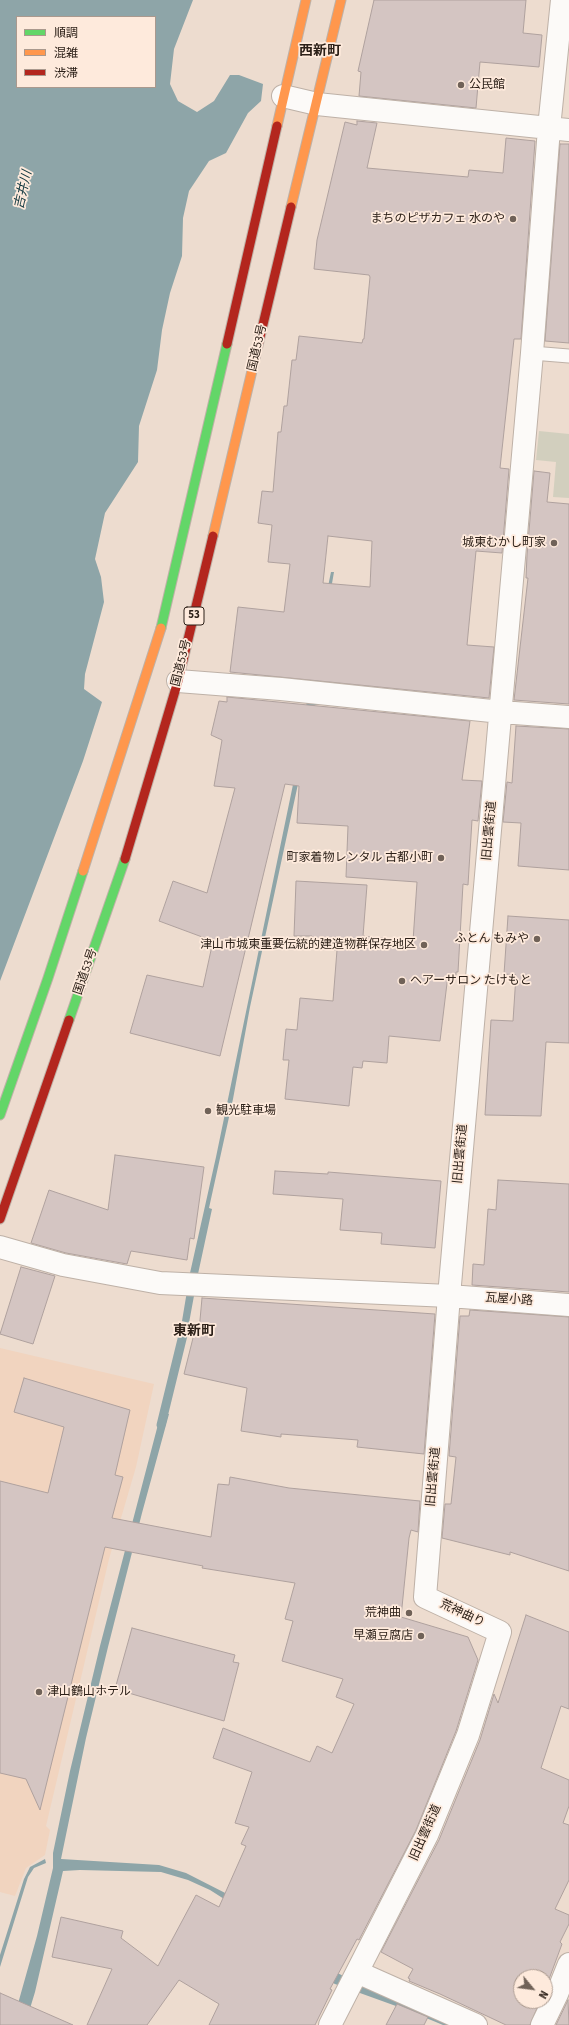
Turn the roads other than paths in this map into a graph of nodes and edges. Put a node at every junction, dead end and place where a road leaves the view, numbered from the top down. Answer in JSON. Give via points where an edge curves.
{"nodes":[{"id":1,"x":306,"y":0,"type":"edge"},
{"id":2,"x":341,"y":0,"type":"edge"},
{"id":3,"x":562,"y":0,"type":"edge"},
{"id":4,"x":283,"y":96,"type":"junction"},
{"id":5,"x":317,"y":104,"type":"junction"},
{"id":6,"x":559,"y":129,"type":"edge"},
{"id":7,"x":532,"y":353,"type":"junction"},
{"id":8,"x":569,"y":356,"type":"edge"},
{"id":9,"x":178,"y":681,"type":"junction"},
{"id":10,"x":501,"y":712,"type":"junction"},
{"id":11,"x":569,"y":717,"type":"edge"},
{"id":12,"x":0,"y":1115,"type":"edge"},
{"id":13,"x":0,"y":1219,"type":"edge"},
{"id":14,"x":0,"y":1247,"type":"edge"},
{"id":15,"x":449,"y":1296,"type":"junction"},
{"id":16,"x":569,"y":1305,"type":"edge"},
{"id":17,"x":425,"y":1597,"type":"joint"},
{"id":18,"x":500,"y":1632,"type":"joint"},
{"id":19,"x":569,"y":1964,"type":"edge"},
{"id":20,"x":357,"y":1972,"type":"junction"},
{"id":21,"x":330,"y":2025,"type":"edge"},
{"id":22,"x":476,"y":2025,"type":"edge"},
{"id":23,"x":542,"y":2025,"type":"edge"}],
"edges":[{"from":1,"to":4,"type":"highway","number":"53"},
{"from":2,"to":5,"type":"highway","name":"国道53号","number":"53"},
{"from":3,"to":6,"type":"street","name":"旧出雲街道"},
{"from":4,"to":5,"type":"street"},
{"from":4,"to":12,"type":"highway","number":"53","via":[[163,621],[48,978]]},
{"from":5,"to":6,"type":"street"},
{"from":5,"to":9,"type":"highway","name":"国道53号","number":"53"},
{"from":6,"to":7,"type":"street","name":"旧出雲街道"},
{"from":7,"to":8,"type":"lane"},
{"from":7,"to":10,"type":"street","name":"旧出雲街道"},
{"from":9,"to":10,"type":"street"},
{"from":9,"to":13,"type":"highway","name":"国道53号","number":"53","via":[[119,878]]},
{"from":10,"to":11,"type":"street"},
{"from":10,"to":15,"type":"street","name":"旧出雲街道"},
{"from":14,"to":15,"type":"street","name":"瓦屋小路","via":[[63,1265],[160,1283]]},
{"from":15,"to":16,"type":"street","name":"瓦屋小路"},
{"from":15,"to":17,"type":"street","name":"旧出雲街道"},
{"from":17,"to":18,"type":"street","name":"荒神曲り"},
{"from":18,"to":20,"type":"street","name":"旧出雲街道","via":[[468,1734],[426,1835]]},
{"from":19,"to":23,"type":"street","via":[[558,1994]]},
{"from":20,"to":21,"type":"street","name":"旧出雲街道"},
{"from":20,"to":22,"type":"street"}]}
